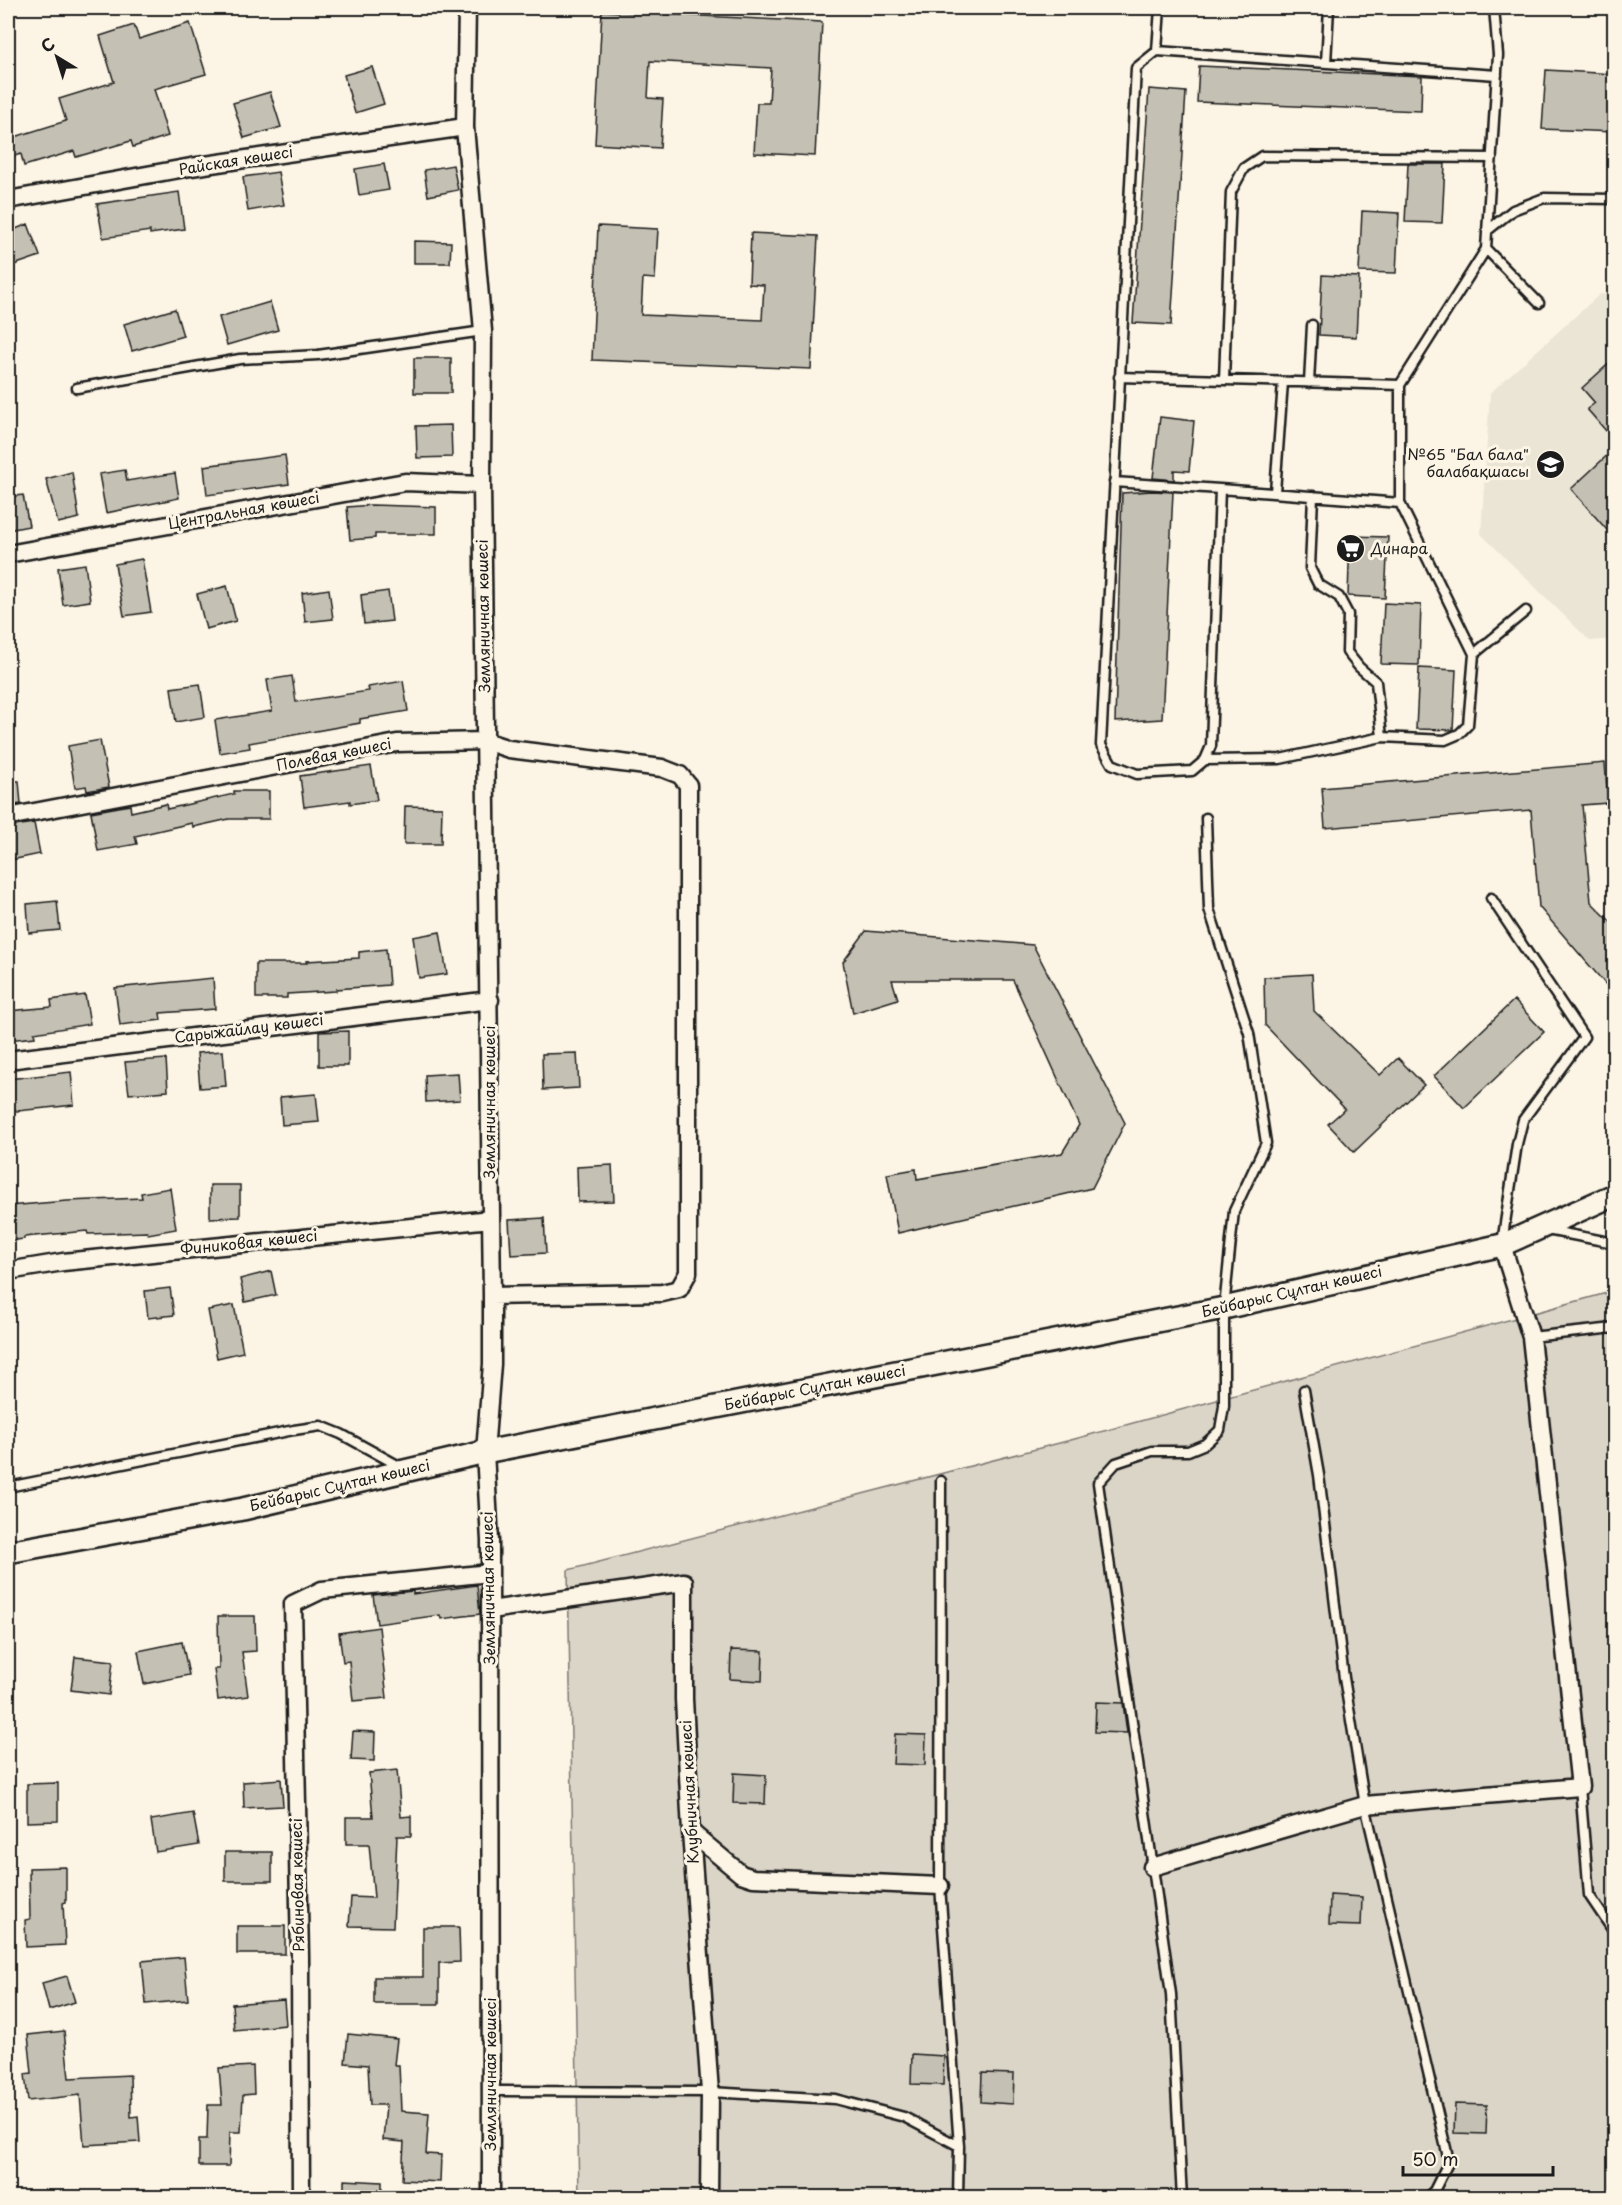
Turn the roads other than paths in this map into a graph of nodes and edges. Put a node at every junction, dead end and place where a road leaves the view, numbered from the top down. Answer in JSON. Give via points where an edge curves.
{"nodes":[{"id":1,"x":467,"y":8,"type":"edge"},
{"id":2,"x":1160,"y":8,"type":"edge"},
{"id":3,"x":1329,"y":8,"type":"edge"},
{"id":4,"x":1494,"y":8,"type":"edge"},
{"id":5,"x":1157,"y":51,"type":"junction"},
{"id":6,"x":1326,"y":63,"type":"junction"},
{"id":7,"x":1497,"y":75,"type":"junction"},
{"id":8,"x":465,"y":127,"type":"junction"},
{"id":9,"x":1492,"y":158,"type":"junction"},
{"id":10,"x":1614,"y":199,"type":"edge"},
{"id":11,"x":8,"y":200,"type":"edge"},
{"id":12,"x":1487,"y":231,"type":"junction"},
{"id":13,"x":1486,"y":249,"type":"junction"},
{"id":14,"x":1539,"y":303,"type":"dead end"},
{"id":15,"x":1312,"y":324,"type":"dead end"},
{"id":16,"x":483,"y":331,"type":"junction"},
{"id":17,"x":1119,"y":377,"type":"junction"},
{"id":18,"x":1224,"y":380,"type":"junction"},
{"id":19,"x":1283,"y":382,"type":"junction"},
{"id":20,"x":1309,"y":383,"type":"junction"},
{"id":21,"x":1400,"y":386,"type":"junction"},
{"id":22,"x":76,"y":388,"type":"dead end"},
{"id":23,"x":1114,"y":482,"type":"junction"},
{"id":24,"x":482,"y":485,"type":"junction"},
{"id":25,"x":1220,"y":489,"type":"junction"},
{"id":26,"x":1275,"y":492,"type":"junction"},
{"id":27,"x":1313,"y":496,"type":"junction"},
{"id":28,"x":1400,"y":504,"type":"junction"},
{"id":29,"x":8,"y":554,"type":"edge"},
{"id":30,"x":1526,"y":611,"type":"dead end"},
{"id":31,"x":1474,"y":654,"type":"junction"},
{"id":32,"x":1382,"y":737,"type":"junction"},
{"id":33,"x":485,"y":741,"type":"junction"},
{"id":34,"x":1205,"y":760,"type":"junction"},
{"id":35,"x":8,"y":817,"type":"edge"},
{"id":36,"x":1206,"y":818,"type":"dead end"},
{"id":37,"x":1491,"y":898,"type":"dead end"},
{"id":38,"x":490,"y":1000,"type":"junction"},
{"id":39,"x":8,"y":1060,"type":"edge"},
{"id":40,"x":1614,"y":1195,"type":"edge"},
{"id":41,"x":491,"y":1219,"type":"junction"},
{"id":42,"x":1538,"y":1229,"type":"junction"},
{"id":43,"x":1614,"y":1243,"type":"edge"},
{"id":44,"x":1502,"y":1245,"type":"junction"},
{"id":45,"x":8,"y":1271,"type":"edge"},
{"id":46,"x":492,"y":1296,"type":"junction"},
{"id":47,"x":1224,"y":1308,"type":"junction"},
{"id":48,"x":1614,"y":1328,"type":"edge"},
{"id":49,"x":1531,"y":1337,"type":"junction"},
{"id":50,"x":1304,"y":1390,"type":"dead end"},
{"id":51,"x":484,"y":1452,"type":"junction"},
{"id":52,"x":407,"y":1470,"type":"junction"},
{"id":53,"x":941,"y":1481,"type":"dead end"},
{"id":54,"x":8,"y":1487,"type":"edge"},
{"id":55,"x":8,"y":1552,"type":"edge"},
{"id":56,"x":490,"y":1573,"type":"junction"},
{"id":57,"x":490,"y":1610,"type":"junction"},
{"id":58,"x":1580,"y":1787,"type":"junction"},
{"id":59,"x":1365,"y":1805,"type":"junction"},
{"id":60,"x":692,"y":1832,"type":"junction"},
{"id":61,"x":1152,"y":1868,"type":"junction"},
{"id":62,"x":940,"y":1886,"type":"junction"},
{"id":63,"x":1614,"y":1932,"type":"edge"},
{"id":64,"x":492,"y":2091,"type":"junction"},
{"id":65,"x":710,"y":2092,"type":"junction"},
{"id":66,"x":959,"y":2146,"type":"junction"},
{"id":67,"x":301,"y":2198,"type":"edge"},
{"id":68,"x":491,"y":2198,"type":"edge"},
{"id":69,"x":709,"y":2198,"type":"edge"},
{"id":70,"x":958,"y":2198,"type":"edge"},
{"id":71,"x":1182,"y":2198,"type":"edge"},
{"id":72,"x":1426,"y":2198,"type":"edge"}],
"edges":[{"from":1,"to":8,"type":"street","name":"Земляничная көшесі"},
{"from":2,"to":5,"type":"lane"},
{"from":3,"to":6,"type":"lane"},
{"from":4,"to":7,"type":"lane"},
{"from":5,"to":6,"type":"lane"},
{"from":5,"to":17,"type":"lane","via":[[1136,68],[1134,83]]},
{"from":6,"to":7,"type":"lane"},
{"from":7,"to":9,"type":"lane"},
{"from":8,"to":11,"type":"street","name":"Райская көшесі","via":[[191,167]]},
{"from":8,"to":16,"type":"street","name":"Земляничная көшесі"},
{"from":9,"to":12,"type":"lane"},
{"from":9,"to":18,"type":"lane","via":[[1262,156],[1244,168],[1231,192]]},
{"from":10,"to":12,"type":"lane","via":[[1544,198],[1514,210]]},
{"from":12,"to":13,"type":"lane"},
{"from":13,"to":14,"type":"lane"},
{"from":13,"to":21,"type":"lane"},
{"from":15,"to":20,"type":"lane"},
{"from":16,"to":22,"type":"lane","via":[[318,355],[240,359]]},
{"from":16,"to":24,"type":"street","name":"Земляничная көшесі"},
{"from":17,"to":18,"type":"lane"},
{"from":17,"to":23,"type":"lane"},
{"from":18,"to":19,"type":"lane"},
{"from":19,"to":20,"type":"lane"},
{"from":19,"to":26,"type":"lane"},
{"from":20,"to":21,"type":"lane"},
{"from":21,"to":28,"type":"lane"},
{"from":23,"to":25,"type":"lane"},
{"from":23,"to":34,"type":"lane","via":[[1101,745],[1112,764],[1137,774],[1192,771]]},
{"from":24,"to":29,"type":"street","name":"Центральная көшесі","via":[[405,482]]},
{"from":24,"to":33,"type":"street","name":"Земляничная көшесі"},
{"from":25,"to":26,"type":"lane"},
{"from":25,"to":34,"type":"lane","via":[[1211,746]]},
{"from":26,"to":27,"type":"lane"},
{"from":27,"to":28,"type":"lane"},
{"from":27,"to":32,"type":"lane","via":[[1310,568],[1318,584],[1339,597],[1348,615],[1347,652],[1376,682]]},
{"from":28,"to":31,"type":"lane"},
{"from":30,"to":31,"type":"lane"},
{"from":31,"to":32,"type":"lane","via":[[1468,725],[1459,734],[1445,740]]},
{"from":32,"to":34,"type":"lane","via":[[1280,759]]},
{"from":33,"to":35,"type":"street","name":"Полевая көшесі","via":[[397,743]]},
{"from":33,"to":38,"type":"street","name":"Земляничная көшесі"},
{"from":33,"to":46,"type":"street","name":"Полевая көшесі","via":[[509,749],[662,768],[680,775],[688,785],[688,1273],[679,1289],[662,1293]]},
{"from":36,"to":47,"type":"lane","via":[[1209,909],[1249,1033],[1266,1143],[1234,1211]]},
{"from":37,"to":44,"type":"lane","via":[[1584,1038],[1523,1120]]},
{"from":38,"to":39,"type":"street","name":"Сарыжайлау көшесі"},
{"from":38,"to":41,"type":"street","name":"Земляничная көшесі"},
{"from":40,"to":42,"type":"street","name":"Бейбарыс Сұлтан көшесі"},
{"from":41,"to":45,"type":"street","name":"Финиковая көшесі","via":[[63,1262]]},
{"from":41,"to":46,"type":"street","name":"Земляничная көшесі"},
{"from":42,"to":43,"type":"lane"},
{"from":42,"to":44,"type":"street","name":"Бейбарыс Сұлтан көшесі"},
{"from":44,"to":47,"type":"street","name":"Бейбарыс Сұлтан көшесі"},
{"from":44,"to":49,"type":"street"},
{"from":46,"to":51,"type":"street","name":"Земляничная көшесі","via":[[492,1364]]},
{"from":47,"to":51,"type":"street","name":"Бейбарыс Сұлтан көшесі"},
{"from":47,"to":61,"type":"lane","via":[[1225,1390],[1220,1430],[1206,1444],[1188,1451],[1152,1451],[1116,1463],[1098,1482]]},
{"from":48,"to":49,"type":"lane"},
{"from":49,"to":58,"type":"street"},
{"from":50,"to":59,"type":"lane"},
{"from":51,"to":52,"type":"street","name":"Бейбарыс Сұлтан көшесі"},
{"from":51,"to":56,"type":"street","name":"Земляничная көшесі"},
{"from":52,"to":54,"type":"lane","via":[[321,1426]]},
{"from":52,"to":55,"type":"street","name":"Бейбарыс Сұлтан көшесі","via":[[243,1509]]},
{"from":53,"to":62,"type":"lane"},
{"from":56,"to":57,"type":"street","name":"Земляничная көшесі"},
{"from":56,"to":67,"type":"street","name":"Рябиновая көшесі","via":[[322,1590],[293,1604]]},
{"from":57,"to":60,"type":"street","name":"Клубничная көшесі","via":[[684,1582],[684,1699]]},
{"from":57,"to":64,"type":"street","name":"Земляничная көшесі"},
{"from":58,"to":59,"type":"street"},
{"from":58,"to":63,"type":"lane","via":[[1589,1895]]},
{"from":59,"to":61,"type":"street"},
{"from":59,"to":72,"type":"lane","via":[[1449,2161],[1434,2191]]},
{"from":60,"to":62,"type":"street","via":[[741,1874],[753,1878]]},
{"from":60,"to":65,"type":"street","name":"Клубничная көшесі"},
{"from":61,"to":71,"type":"lane","via":[[1171,1994]]},
{"from":62,"to":66,"type":"lane"},
{"from":64,"to":65,"type":"lane"},
{"from":64,"to":68,"type":"street","name":"Земляничная көшесі"},
{"from":65,"to":66,"type":"lane","via":[[835,2099],[904,2117]]},
{"from":65,"to":69,"type":"street","name":"Клубничная көшесі"},
{"from":66,"to":70,"type":"lane"}]}
